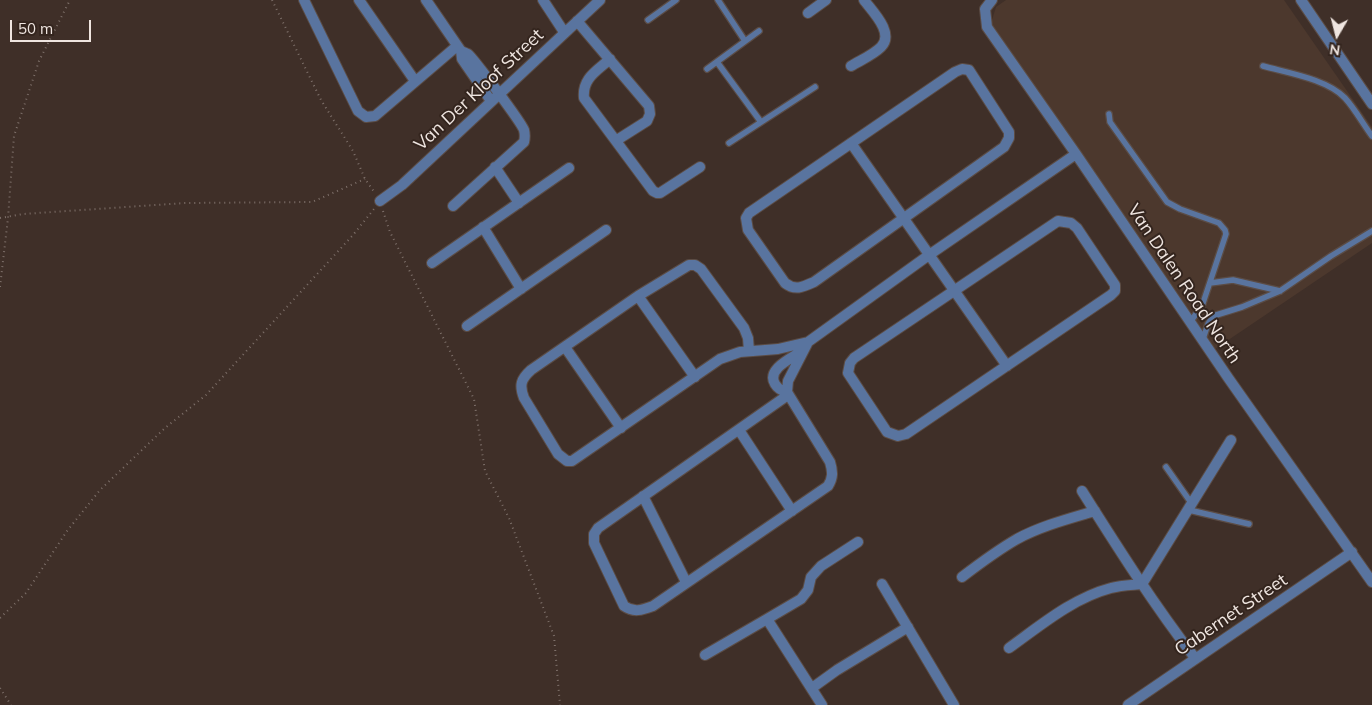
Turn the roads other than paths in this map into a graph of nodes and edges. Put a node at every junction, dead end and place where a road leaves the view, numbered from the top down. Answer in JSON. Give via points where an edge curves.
{"nodes":[{"id":1,"x":304,"y":0,"type":"edge"},
{"id":2,"x":360,"y":0,"type":"edge"},
{"id":3,"x":426,"y":0,"type":"edge"},
{"id":4,"x":543,"y":0,"type":"edge"},
{"id":5,"x":600,"y":0,"type":"edge"},
{"id":6,"x":676,"y":0,"type":"edge"},
{"id":7,"x":718,"y":0,"type":"edge"},
{"id":8,"x":826,"y":0,"type":"edge"},
{"id":9,"x":864,"y":0,"type":"edge"},
{"id":10,"x":992,"y":0,"type":"edge"},
{"id":11,"x":1301,"y":0,"type":"edge"},
{"id":12,"x":808,"y":13,"type":"dead end"},
{"id":13,"x":648,"y":20,"type":"dead end"},
{"id":14,"x":577,"y":21,"type":"junction"},
{"id":15,"x":759,"y":31,"type":"dead end"},
{"id":16,"x":564,"y":32,"type":"junction"},
{"id":17,"x":745,"y":41,"type":"junction"},
{"id":18,"x":459,"y":48,"type":"junction"},
{"id":19,"x":610,"y":59,"type":"junction"},
{"id":20,"x":717,"y":62,"type":"junction"},
{"id":21,"x":852,"y":66,"type":"dead end"},
{"id":22,"x":1264,"y":66,"type":"dead end"},
{"id":23,"x":707,"y":69,"type":"dead end"},
{"id":24,"x":415,"y":81,"type":"junction"},
{"id":25,"x":814,"y":87,"type":"dead end"},
{"id":26,"x":495,"y":98,"type":"junction"},
{"id":27,"x":1372,"y":104,"type":"edge"},
{"id":28,"x":1108,"y":114,"type":"dead end"},
{"id":29,"x":761,"y":122,"type":"junction"},
{"id":30,"x":1372,"y":136,"type":"edge"},
{"id":31,"x":617,"y":140,"type":"junction"},
{"id":32,"x":729,"y":143,"type":"dead end"},
{"id":33,"x":851,"y":143,"type":"junction"},
{"id":34,"x":1076,"y":154,"type":"junction"},
{"id":35,"x":495,"y":167,"type":"junction"},
{"id":36,"x":700,"y":167,"type":"dead end"},
{"id":37,"x":569,"y":168,"type":"dead end"},
{"id":38,"x":380,"y":201,"type":"road end"},
{"id":39,"x":519,"y":203,"type":"junction"},
{"id":40,"x":453,"y":206,"type":"dead end"},
{"id":41,"x":903,"y":219,"type":"junction"},
{"id":42,"x":483,"y":228,"type":"junction"},
{"id":43,"x":606,"y":230,"type":"dead end"},
{"id":44,"x":1372,"y":231,"type":"edge"},
{"id":45,"x":929,"y":255,"type":"junction"},
{"id":46,"x":432,"y":263,"type":"dead end"},
{"id":47,"x":1210,"y":283,"type":"junction"},
{"id":48,"x":521,"y":289,"type":"junction"},
{"id":49,"x":954,"y":290,"type":"junction"},
{"id":50,"x":1280,"y":291,"type":"junction"},
{"id":51,"x":638,"y":296,"type":"junction"},
{"id":52,"x":1190,"y":322,"type":"junction"},
{"id":53,"x":468,"y":326,"type":"dead end"},
{"id":54,"x":1203,"y":339,"type":"junction"},
{"id":55,"x":806,"y":346,"type":"junction"},
{"id":56,"x":565,"y":348,"type":"junction"},
{"id":57,"x":749,"y":351,"type":"junction"},
{"id":58,"x":1007,"y":366,"type":"junction"},
{"id":59,"x":695,"y":377,"type":"junction"},
{"id":60,"x":788,"y":394,"type":"junction"},
{"id":61,"x":621,"y":428,"type":"junction"},
{"id":62,"x":739,"y":430,"type":"junction"},
{"id":63,"x":1231,"y":440,"type":"dead end"},
{"id":64,"x":1166,"y":467,"type":"dead end"},
{"id":65,"x":1082,"y":491,"type":"dead end"},
{"id":66,"x":643,"y":496,"type":"junction"},
{"id":67,"x":1191,"y":507,"type":"junction"},
{"id":68,"x":792,"y":511,"type":"junction"},
{"id":69,"x":1095,"y":511,"type":"junction"},
{"id":70,"x":1249,"y":524,"type":"dead end"},
{"id":71,"x":858,"y":542,"type":"dead end"},
{"id":72,"x":1352,"y":552,"type":"junction"},
{"id":73,"x":962,"y":577,"type":"dead end"},
{"id":74,"x":686,"y":582,"type":"junction"},
{"id":75,"x":1372,"y":582,"type":"edge"},
{"id":76,"x":882,"y":584,"type":"dead end"},
{"id":77,"x":1142,"y":584,"type":"junction"},
{"id":78,"x":767,"y":619,"type":"junction"},
{"id":79,"x":908,"y":627,"type":"junction"},
{"id":80,"x":1009,"y":648,"type":"dead end"},
{"id":81,"x":705,"y":655,"type":"dead end"},
{"id":82,"x":1195,"y":658,"type":"junction"},
{"id":83,"x":812,"y":688,"type":"junction"},
{"id":84,"x":818,"y":703,"type":"edge"},
{"id":85,"x":954,"y":705,"type":"edge"},
{"id":86,"x":1128,"y":705,"type":"edge"}],
"edges":[{"from":1,"to":24,"type":"street","via":[[362,115],[375,116]]},
{"from":2,"to":24,"type":"street"},
{"from":3,"to":18,"type":"street"},
{"from":4,"to":16,"type":"street"},
{"from":5,"to":14,"type":"street","name":"Van Der Kloof Street"},
{"from":6,"to":13,"type":"lane"},
{"from":7,"to":17,"type":"lane"},
{"from":8,"to":12,"type":"street"},
{"from":9,"to":21,"type":"street","via":[[886,37],[882,46]]},
{"from":10,"to":34,"type":"street","name":"Van Dalen Road North","via":[[985,8],[987,27]]},
{"from":11,"to":27,"type":"street"},
{"from":14,"to":16,"type":"street","name":"Van Der Kloof Street"},
{"from":14,"to":19,"type":"street"},
{"from":15,"to":17,"type":"lane"},
{"from":16,"to":26,"type":"street","name":"Van Der Kloof Street"},
{"from":17,"to":20,"type":"lane"},
{"from":18,"to":24,"type":"street"},
{"from":18,"to":26,"type":"street","via":[[469,55]]},
{"from":19,"to":31,"type":"street","via":[[586,80],[583,89],[584,98]]},
{"from":19,"to":31,"type":"street","via":[[649,106],[650,114],[646,121]]},
{"from":20,"to":23,"type":"lane"},
{"from":20,"to":29,"type":"lane"},
{"from":22,"to":30,"type":"lane","via":[[1307,77],[1345,97]]},
{"from":25,"to":29,"type":"lane"},
{"from":26,"to":35,"type":"street","via":[[524,128],[525,135],[524,142]]},
{"from":26,"to":38,"type":"street","name":"Van Der Kloof Street","via":[[402,185]]},
{"from":28,"to":47,"type":"lane","via":[[1110,122],[1167,202],[1219,223],[1225,230],[1224,244]]},
{"from":29,"to":32,"type":"lane"},
{"from":31,"to":36,"type":"street","via":[[657,193]]},
{"from":33,"to":41,"type":"street"},
{"from":33,"to":41,"type":"street","via":[[746,218],[754,237],[785,283],[795,288],[814,282]]},
{"from":33,"to":41,"type":"street","via":[[957,70],[969,70],[1009,132],[1008,142]]},
{"from":34,"to":45,"type":"street"},
{"from":34,"to":52,"type":"street","name":"Van Dalen Road North"},
{"from":35,"to":39,"type":"street"},
{"from":35,"to":40,"type":"street"},
{"from":37,"to":39,"type":"street"},
{"from":39,"to":42,"type":"street"},
{"from":41,"to":45,"type":"street"},
{"from":42,"to":46,"type":"street"},
{"from":42,"to":48,"type":"street"},
{"from":43,"to":48,"type":"street"},
{"from":44,"to":50,"type":"lane"},
{"from":45,"to":49,"type":"street"},
{"from":45,"to":55,"type":"street"},
{"from":47,"to":50,"type":"lane","via":[[1232,280]]},
{"from":47,"to":52,"type":"lane","via":[[1202,306]]},
{"from":48,"to":53,"type":"street"},
{"from":49,"to":58,"type":"street"},
{"from":49,"to":58,"type":"street","via":[[850,363],[848,374],[887,432],[898,436],[906,434]]},
{"from":49,"to":58,"type":"street","via":[[1058,222],[1071,223],[1077,228],[1115,285],[1115,291]]},
{"from":50,"to":54,"type":"lane","via":[[1213,316]]},
{"from":51,"to":56,"type":"street"},
{"from":51,"to":57,"type":"street","via":[[695,265],[744,328]]},
{"from":51,"to":59,"type":"street"},
{"from":52,"to":54,"type":"street","name":"Van Dalen Road North"},
{"from":54,"to":72,"type":"street","name":"Van Dalen Road North"},
{"from":55,"to":57,"type":"street"},
{"from":55,"to":60,"type":"street","via":[[788,381]]},
{"from":55,"to":60,"type":"street","via":[[773,373],[775,385]]},
{"from":56,"to":61,"type":"street"},
{"from":56,"to":61,"type":"street","via":[[531,370],[521,383],[524,398],[558,454],[572,461]]},
{"from":57,"to":59,"type":"street","via":[[732,354]]},
{"from":59,"to":61,"type":"street"},
{"from":60,"to":62,"type":"street"},
{"from":60,"to":68,"type":"street","via":[[830,462],[832,471],[828,486]]},
{"from":62,"to":66,"type":"street"},
{"from":62,"to":68,"type":"street"},
{"from":63,"to":67,"type":"street"},
{"from":64,"to":67,"type":"lane"},
{"from":65,"to":69,"type":"street"},
{"from":66,"to":74,"type":"street"},
{"from":66,"to":74,"type":"street","via":[[594,534],[594,543],[624,606],[639,611],[653,606]]},
{"from":67,"to":70,"type":"lane"},
{"from":67,"to":77,"type":"street"},
{"from":68,"to":74,"type":"street"},
{"from":69,"to":73,"type":"street","via":[[1054,523],[1018,539]]},
{"from":69,"to":77,"type":"street"},
{"from":71,"to":78,"type":"street","via":[[821,566],[811,577],[801,600]]},
{"from":72,"to":75,"type":"street","name":"Van Dalen Road North"},
{"from":72,"to":82,"type":"street","name":"Cabernet Street"},
{"from":76,"to":79,"type":"street"},
{"from":77,"to":80,"type":"street","via":[[1112,587],[1088,596],[1058,612]]},
{"from":77,"to":82,"type":"street"},
{"from":78,"to":81,"type":"street"},
{"from":78,"to":83,"type":"street"},
{"from":79,"to":83,"type":"street"},
{"from":79,"to":85,"type":"street"},
{"from":82,"to":86,"type":"street","name":"Cabernet Street"},
{"from":83,"to":84,"type":"street"}]}
